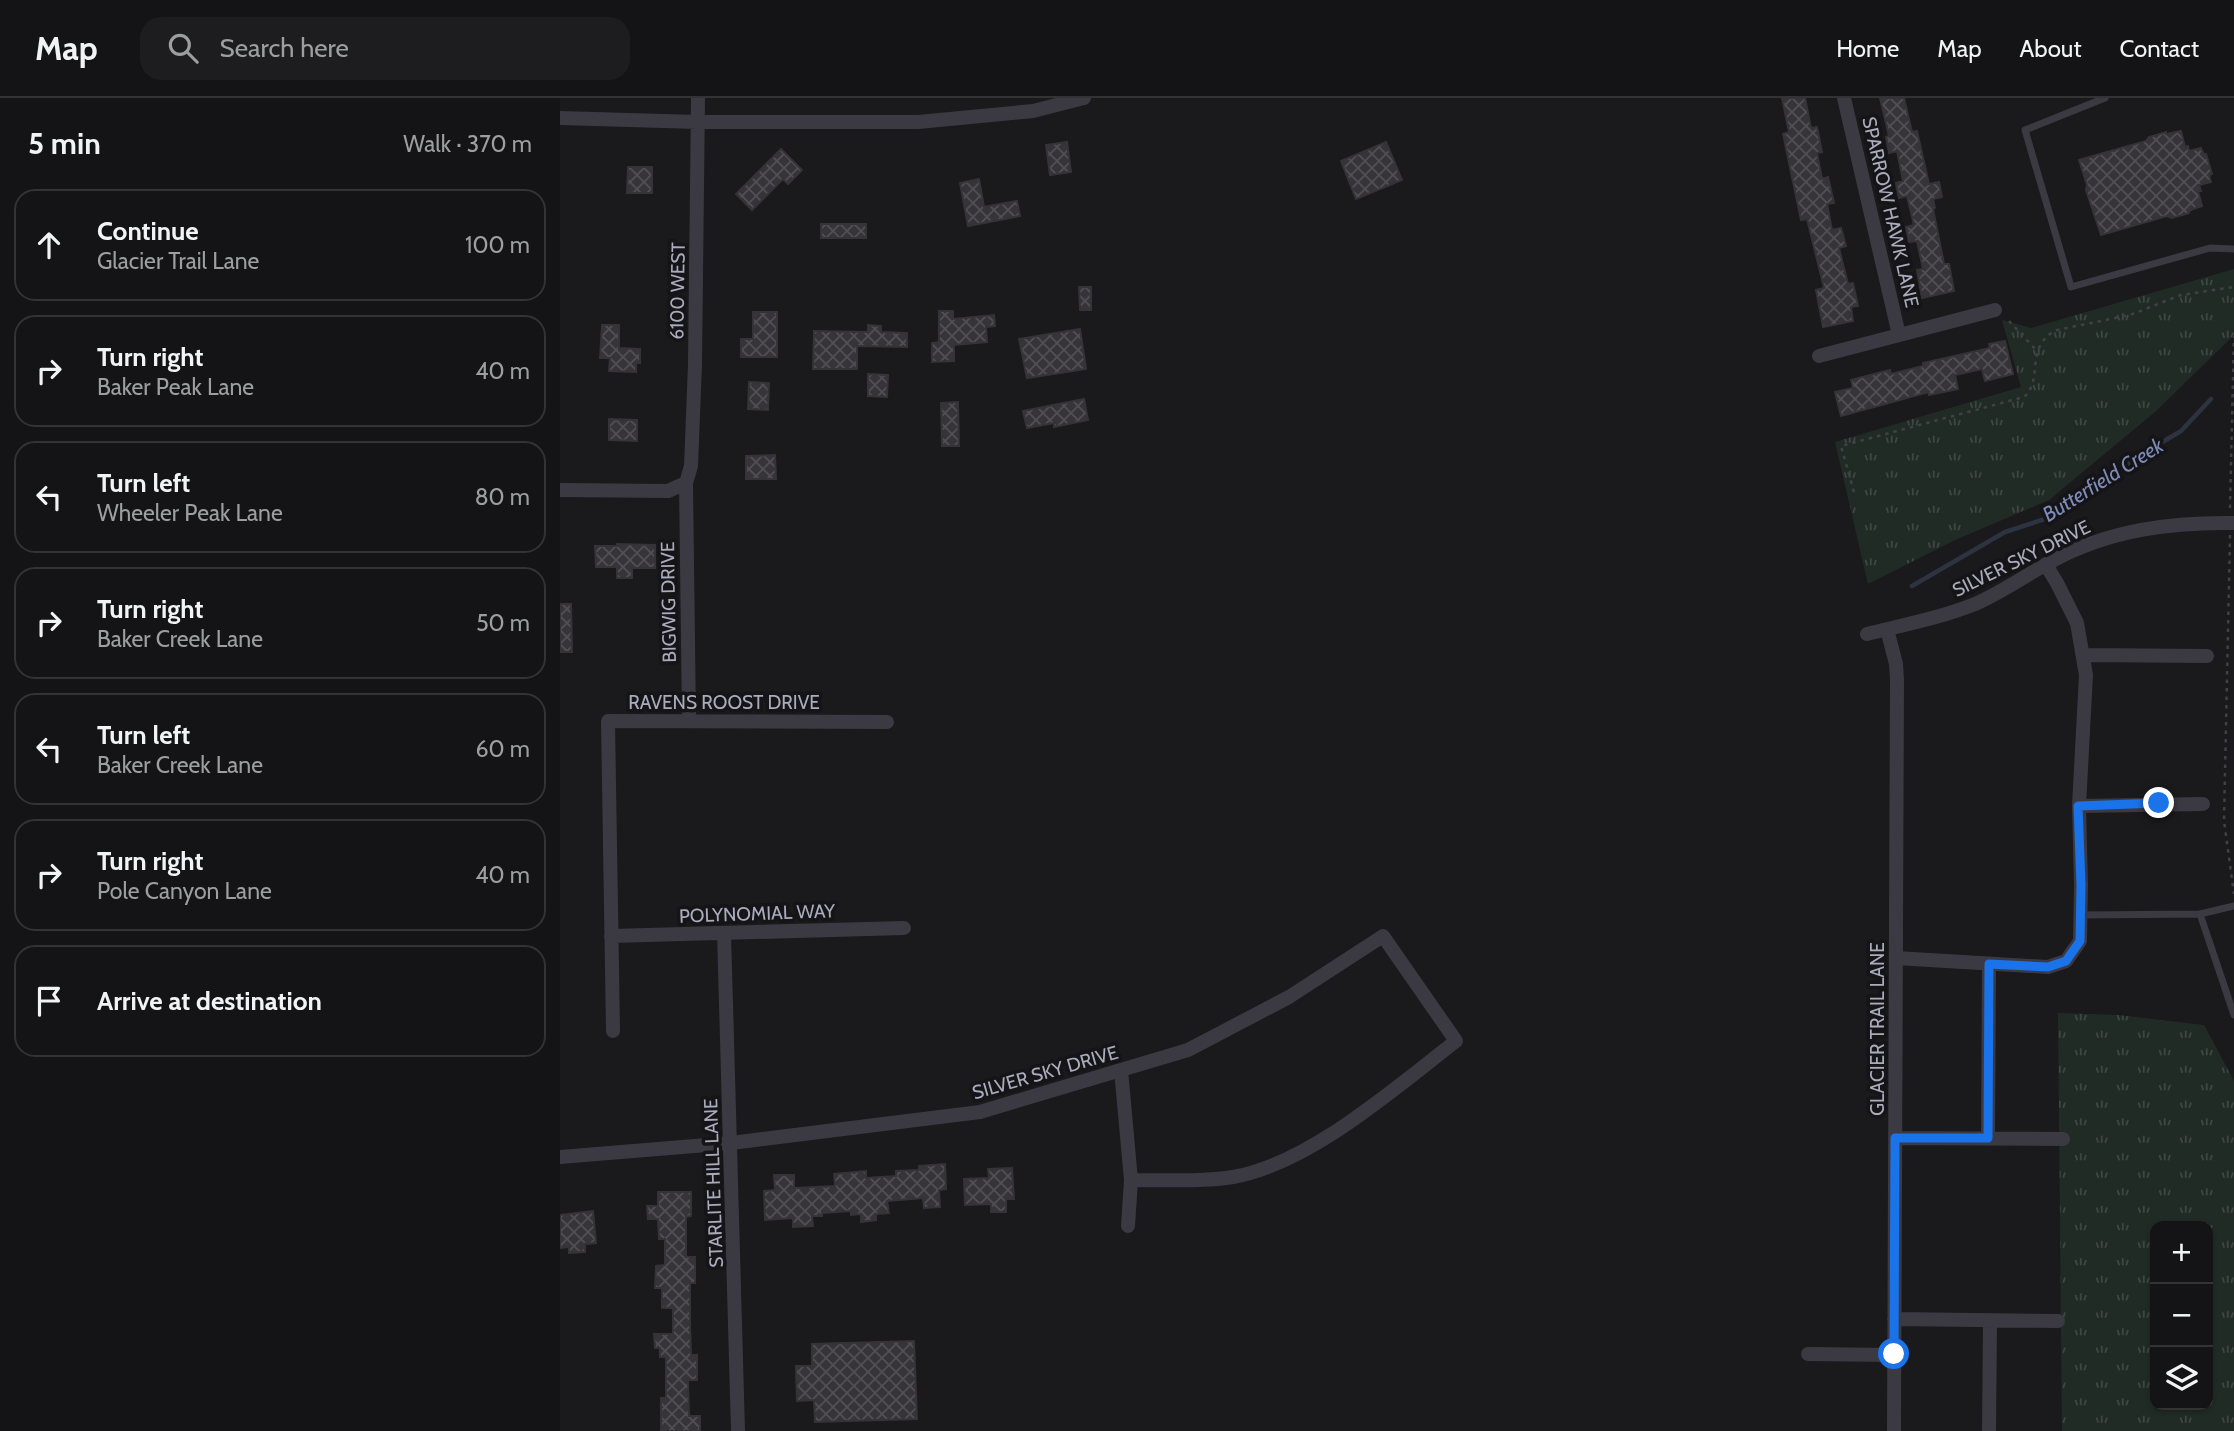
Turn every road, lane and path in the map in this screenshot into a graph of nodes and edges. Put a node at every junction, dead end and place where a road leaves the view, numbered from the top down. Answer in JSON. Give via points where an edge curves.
{"nodes":[{"id":1,"x":698,"y":98,"type":"edge"},
{"id":2,"x":1084,"y":98,"type":"edge"},
{"id":3,"x":1844,"y":98,"type":"edge"},
{"id":4,"x":2105,"y":98,"type":"edge"},
{"id":5,"x":560,"y":118,"type":"edge"},
{"id":6,"x":698,"y":122,"type":"junction"},
{"id":7,"x":2234,"y":249,"type":"edge"},
{"id":8,"x":2234,"y":288,"type":"edge"},
{"id":9,"x":1995,"y":310,"type":"dead end"},
{"id":10,"x":2009,"y":321,"type":"dead end"},
{"id":11,"x":1899,"y":335,"type":"junction"},
{"id":12,"x":2234,"y":336,"type":"edge"},
{"id":13,"x":2038,"y":352,"type":"junction"},
{"id":14,"x":1819,"y":356,"type":"dead end"},
{"id":15,"x":685,"y":483,"type":"junction"},
{"id":16,"x":560,"y":490,"type":"edge"},
{"id":17,"x":1854,"y":492,"type":"dead end"},
{"id":18,"x":2232,"y":523,"type":"edge"},
{"id":19,"x":2046,"y":565,"type":"junction"},
{"id":20,"x":1887,"y":629,"type":"junction"},
{"id":21,"x":1867,"y":634,"type":"dead end"},
{"id":22,"x":2083,"y":655,"type":"junction"},
{"id":23,"x":2207,"y":656,"type":"dead end"},
{"id":24,"x":689,"y":720,"type":"junction"},
{"id":25,"x":887,"y":722,"type":"dead end"},
{"id":26,"x":2203,"y":804,"type":"dead end"},
{"id":27,"x":2078,"y":806,"type":"junction"},
{"id":28,"x":2234,"y":894,"type":"edge"},
{"id":29,"x":2234,"y":906,"type":"edge"},
{"id":30,"x":2200,"y":914,"type":"junction"},
{"id":31,"x":2081,"y":915,"type":"junction"},
{"id":32,"x":904,"y":928,"type":"dead end"},
{"id":33,"x":724,"y":933,"type":"junction"},
{"id":34,"x":611,"y":936,"type":"junction"},
{"id":35,"x":1896,"y":958,"type":"junction"},
{"id":36,"x":1989,"y":964,"type":"junction"},
{"id":37,"x":2234,"y":1015,"type":"edge"},
{"id":38,"x":613,"y":1031,"type":"dead end"},
{"id":39,"x":1121,"y":1070,"type":"junction"},
{"id":40,"x":1895,"y":1138,"type":"junction"},
{"id":41,"x":1988,"y":1138,"type":"junction"},
{"id":42,"x":2063,"y":1139,"type":"dead end"},
{"id":43,"x":731,"y":1143,"type":"junction"},
{"id":44,"x":560,"y":1157,"type":"edge"},
{"id":45,"x":1131,"y":1181,"type":"junction"},
{"id":46,"x":1128,"y":1226,"type":"dead end"},
{"id":47,"x":1894,"y":1319,"type":"junction"},
{"id":48,"x":1990,"y":1320,"type":"junction"},
{"id":49,"x":2058,"y":1321,"type":"dead end"},
{"id":50,"x":1808,"y":1354,"type":"dead end"},
{"id":51,"x":1894,"y":1354,"type":"junction"},
{"id":52,"x":738,"y":1431,"type":"edge"},
{"id":53,"x":1894,"y":1431,"type":"edge"},
{"id":54,"x":1989,"y":1431,"type":"edge"}],
"edges":[{"from":1,"to":6,"type":"street","name":"6100 WEST"},
{"from":2,"to":6,"type":"street","via":[[1033,111],[918,122]]},
{"from":3,"to":11,"type":"street","name":"SPARROW HAWK LANE"},
{"from":4,"to":7,"type":"lane","via":[[2025,131],[2071,288],[2210,248]]},
{"from":5,"to":6,"type":"street"},
{"from":6,"to":15,"type":"street","name":"6100 WEST","via":[[695,364],[691,466]]},
{"from":8,"to":13,"type":"path","via":[[2181,295],[2130,315],[2057,330],[2044,338]]},
{"from":9,"to":11,"type":"street"},
{"from":10,"to":13,"type":"path"},
{"from":11,"to":14,"type":"street"},
{"from":12,"to":18,"type":"path"},
{"from":13,"to":17,"type":"path","via":[[2031,387],[2021,399],[1841,446]]},
{"from":15,"to":16,"type":"street","via":[[668,491]]},
{"from":15,"to":24,"type":"street","name":"BIGWIG DRIVE"},
{"from":18,"to":19,"type":"street","name":"SILVER SKY DRIVE","via":[[2139,530],[2089,544]]},
{"from":18,"to":28,"type":"path","via":[[2224,821]]},
{"from":19,"to":20,"type":"street","name":"SILVER SKY DRIVE","via":[[1974,604]]},
{"from":19,"to":22,"type":"street","via":[[2077,624]]},
{"from":20,"to":21,"type":"street","name":"SILVER SKY DRIVE"},
{"from":20,"to":35,"type":"street","name":"GLACIER TRAIL LANE","via":[[1897,672]]},
{"from":22,"to":23,"type":"street"},
{"from":22,"to":27,"type":"street","via":[[2086,675]]},
{"from":24,"to":25,"type":"street","name":"RAVENS ROOST DRIVE"},
{"from":24,"to":34,"type":"street","name":"RAVENS ROOST DRIVE","via":[[608,720]]},
{"from":26,"to":27,"type":"street"},
{"from":27,"to":31,"type":"street"},
{"from":29,"to":30,"type":"lane"},
{"from":30,"to":31,"type":"lane"},
{"from":30,"to":37,"type":"lane"},
{"from":31,"to":36,"type":"street","via":[[2080,941],[2066,961],[2048,967]]},
{"from":32,"to":33,"type":"street","name":"POLYNOMIAL WAY"},
{"from":33,"to":34,"type":"street","name":"POLYNOMIAL WAY"},
{"from":33,"to":43,"type":"street","name":"STARLITE HILL LANE"},
{"from":34,"to":38,"type":"street"},
{"from":35,"to":36,"type":"street"},
{"from":35,"to":40,"type":"street","name":"GLACIER TRAIL LANE"},
{"from":36,"to":41,"type":"street"},
{"from":39,"to":43,"type":"street","name":"SILVER SKY DRIVE","via":[[980,1112]]},
{"from":39,"to":45,"type":"street"},
{"from":39,"to":45,"type":"street","name":"SILVER SKY DRIVE","via":[[1188,1050],[1289,997],[1383,936],[1456,1041],[1366,1110],[1302,1152],[1273,1165],[1234,1177]]},
{"from":40,"to":41,"type":"street"},
{"from":40,"to":47,"type":"street","name":"GLACIER TRAIL LANE"},
{"from":41,"to":42,"type":"street"},
{"from":43,"to":44,"type":"street","name":"SILVER SKY DRIVE"},
{"from":43,"to":52,"type":"street","name":"STARLITE HILL LANE"},
{"from":45,"to":46,"type":"street"},
{"from":47,"to":48,"type":"street"},
{"from":47,"to":51,"type":"street","name":"GLACIER TRAIL LANE"},
{"from":48,"to":49,"type":"street"},
{"from":48,"to":54,"type":"street"},
{"from":50,"to":51,"type":"street"},
{"from":51,"to":53,"type":"street","name":"GLACIER TRAIL LANE"}]}
